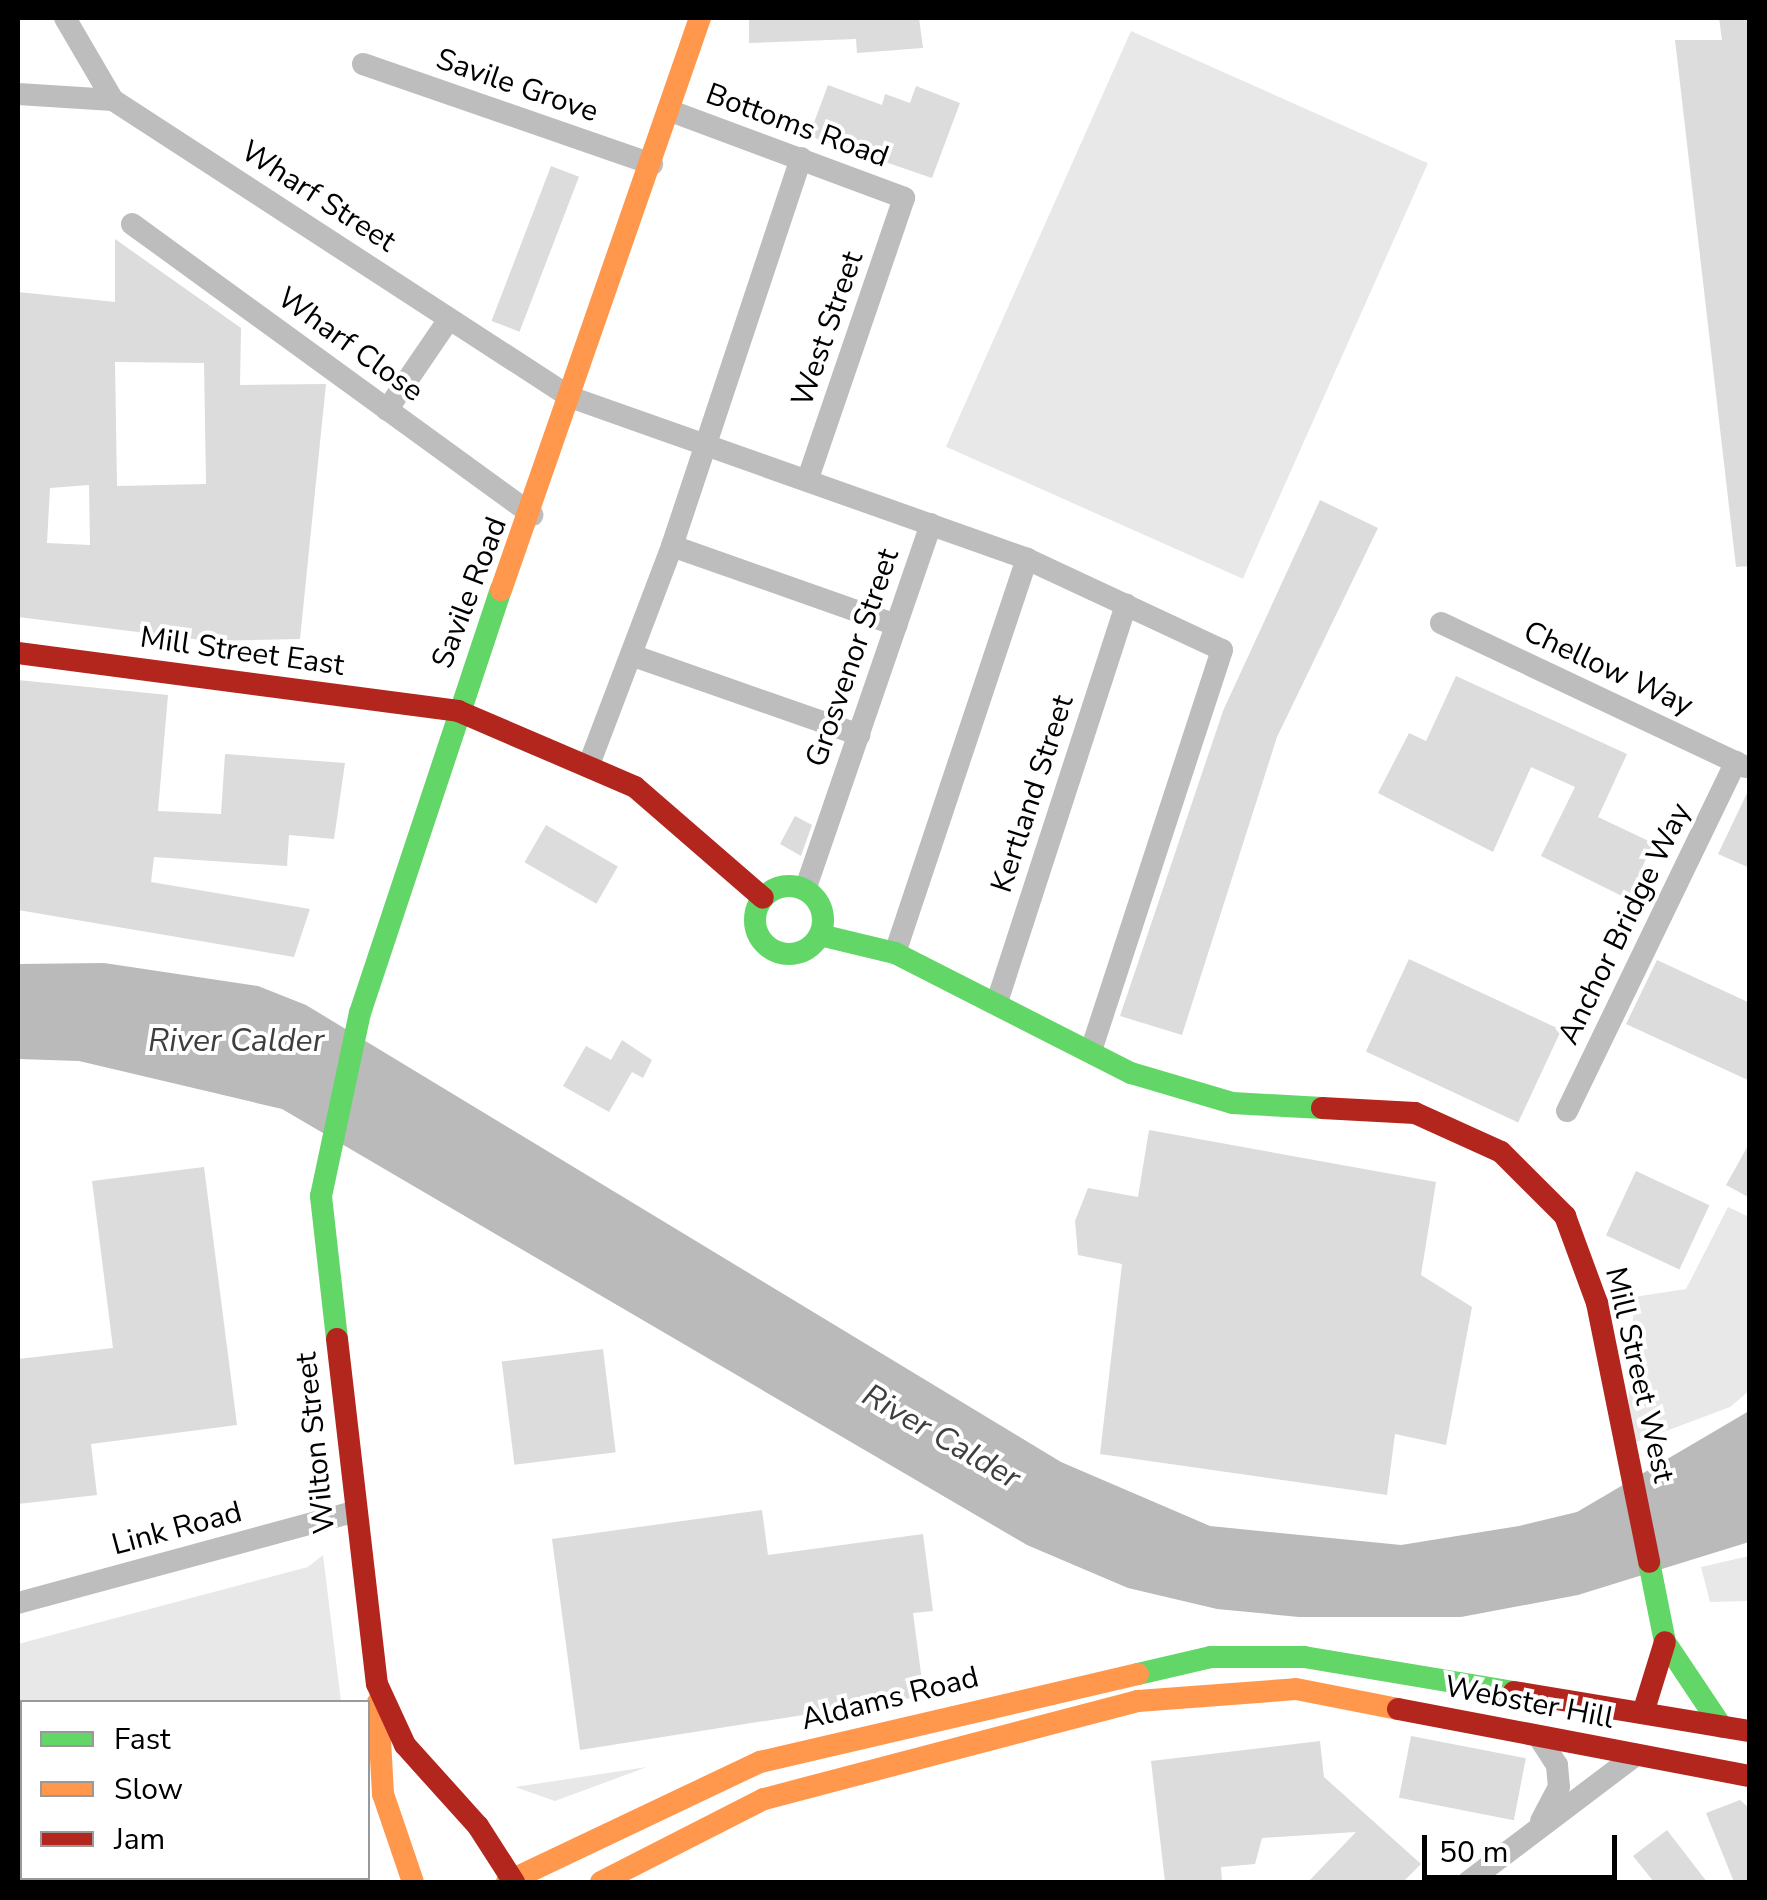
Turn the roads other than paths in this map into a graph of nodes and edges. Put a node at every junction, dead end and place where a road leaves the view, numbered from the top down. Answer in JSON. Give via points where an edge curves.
{"nodes":[{"id":1,"x":65,"y":18,"type":"edge"},
{"id":2,"x":700,"y":18,"type":"edge"},
{"id":3,"x":362,"y":64,"type":"dead end"},
{"id":4,"x":18,"y":94,"type":"edge"},
{"id":5,"x":113,"y":100,"type":"junction"},
{"id":6,"x":668,"y":110,"type":"junction"},
{"id":7,"x":801,"y":158,"type":"junction"},
{"id":8,"x":652,"y":164,"type":"junction"},
{"id":9,"x":904,"y":198,"type":"joint"},
{"id":10,"x":132,"y":224,"type":"dead end"},
{"id":11,"x":449,"y":319,"type":"junction"},
{"id":12,"x":570,"y":397,"type":"junction"},
{"id":13,"x":387,"y":410,"type":"junction"},
{"id":14,"x":702,"y":444,"type":"junction"},
{"id":15,"x":808,"y":478,"type":"junction"},
{"id":16,"x":532,"y":514,"type":"junction"},
{"id":17,"x":932,"y":524,"type":"junction"},
{"id":18,"x":672,"y":546,"type":"junction"},
{"id":19,"x":1027,"y":560,"type":"junction"},
{"id":20,"x":1126,"y":604,"type":"junction"},
{"id":21,"x":1441,"y":622,"type":"dead end"},
{"id":22,"x":896,"y":625,"type":"junction"},
{"id":23,"x":18,"y":653,"type":"edge"},
{"id":24,"x":631,"y":656,"type":"junction"},
{"id":25,"x":458,"y":711,"type":"junction"},
{"id":26,"x":859,"y":735,"type":"junction"},
{"id":27,"x":590,"y":762,"type":"junction"},
{"id":28,"x":1743,"y":766,"type":"edge"},
{"id":29,"x":805,"y":890,"type":"junction"},
{"id":30,"x":763,"y":898,"type":"junction"},
{"id":31,"x":820,"y":935,"type":"junction"},
{"id":32,"x":895,"y":953,"type":"junction"},
{"id":33,"x":997,"y":1002,"type":"junction"},
{"id":34,"x":1091,"y":1050,"type":"junction"},
{"id":35,"x":1568,"y":1112,"type":"dead end"},
{"id":36,"x":320,"y":1196,"type":"joint"},
{"id":37,"x":353,"y":1512,"type":"junction"},
{"id":38,"x":18,"y":1603,"type":"edge"},
{"id":39,"x":1665,"y":1642,"type":"junction"},
{"id":40,"x":1304,"y":1657,"type":"joint"},
{"id":41,"x":376,"y":1684,"type":"junction"},
{"id":42,"x":1296,"y":1688,"type":"joint"},
{"id":43,"x":1643,"y":1713,"type":"junction"},
{"id":44,"x":1722,"y":1727,"type":"junction"},
{"id":45,"x":1750,"y":1731,"type":"edge"},
{"id":46,"x":1534,"y":1734,"type":"junction"},
{"id":47,"x":1637,"y":1754,"type":"junction"},
{"id":48,"x":1750,"y":1776,"type":"edge"},
{"id":49,"x":1534,"y":1833,"type":"junction"},
{"id":50,"x":511,"y":1881,"type":"edge"},
{"id":51,"x":412,"y":1882,"type":"edge"},
{"id":52,"x":600,"y":1882,"type":"edge"},
{"id":53,"x":1468,"y":1882,"type":"edge"}],
"edges":[{"from":1,"to":5,"type":"street"},
{"from":2,"to":6,"type":"main road","name":"Savile Road"},
{"from":3,"to":8,"type":"street","name":"Savile Grove"},
{"from":4,"to":5,"type":"street","name":"Wharf Street"},
{"from":5,"to":11,"type":"street","name":"Wharf Street"},
{"from":6,"to":7,"type":"street","name":"Bottoms Road"},
{"from":6,"to":8,"type":"main road","name":"Savile Road"},
{"from":7,"to":9,"type":"street","name":"Bottoms Road"},
{"from":7,"to":14,"type":"street"},
{"from":8,"to":12,"type":"main road","name":"Savile Road"},
{"from":9,"to":15,"type":"street","name":"West Street"},
{"from":10,"to":13,"type":"street","name":"Wharf Close"},
{"from":11,"to":12,"type":"street","name":"Wharf Street"},
{"from":11,"to":13,"type":"street"},
{"from":12,"to":14,"type":"street","name":"Grosvenor Street"},
{"from":12,"to":16,"type":"main road","name":"Savile Road"},
{"from":13,"to":16,"type":"street","name":"Wharf Close"},
{"from":14,"to":15,"type":"street","name":"Grosvenor Street"},
{"from":14,"to":18,"type":"street"},
{"from":15,"to":17,"type":"street","name":"Grosvenor Street"},
{"from":16,"to":25,"type":"main road","name":"Savile Road"},
{"from":17,"to":19,"type":"street"},
{"from":17,"to":22,"type":"street","name":"Grosvenor Street"},
{"from":18,"to":22,"type":"street"},
{"from":18,"to":24,"type":"street"},
{"from":19,"to":20,"type":"street"},
{"from":19,"to":32,"type":"street"},
{"from":20,"to":33,"type":"street","name":"Kertland Street"},
{"from":20,"to":34,"type":"street","via":[[1222,650]]},
{"from":21,"to":28,"type":"street","name":"Chellow Way"},
{"from":22,"to":26,"type":"street","name":"Grosvenor Street"},
{"from":23,"to":25,"type":"main road","name":"Mill Street East"},
{"from":24,"to":26,"type":"street"},
{"from":24,"to":27,"type":"street"},
{"from":25,"to":27,"type":"main road"},
{"from":25,"to":36,"type":"main road","name":"Savile Road","via":[[360,1013]]},
{"from":26,"to":29,"type":"street","name":"Grosvenor Street"},
{"from":27,"to":30,"type":"main road","via":[[635,788]]},
{"from":28,"to":35,"type":"street","name":"Anchor Bridge Way"},
{"from":29,"to":30,"type":"main road","via":[[787,886]]},
{"from":29,"to":31,"type":"main road","via":[[820,906]]},
{"from":30,"to":31,"type":"main road","via":[[755,926],[772,950],[794,954]]},
{"from":31,"to":32,"type":"main road","name":"Mill Street West"},
{"from":32,"to":33,"type":"main road","name":"Mill Street West"},
{"from":33,"to":34,"type":"main road","name":"Mill Street West"},
{"from":34,"to":39,"type":"main road","name":"Mill Street West","via":[[1131,1073],[1232,1103],[1415,1113],[1501,1152],[1565,1216],[1597,1304]]},
{"from":36,"to":37,"type":"main road","name":"Wilton Street"},
{"from":37,"to":38,"type":"street","name":"Link Road"},
{"from":37,"to":41,"type":"main road","name":"Wilton Street"},
{"from":39,"to":43,"type":"main road","name":"Mill Street West"},
{"from":39,"to":44,"type":"main road","name":"Mill Street West"},
{"from":40,"to":43,"type":"main road","name":"Webster Hill"},
{"from":40,"to":50,"type":"main road","name":"Aldams Road","via":[[1142,1667],[760,1762]]},
{"from":41,"to":50,"type":"main road","name":"Wilton Street","via":[[406,1745],[478,1826]]},
{"from":41,"to":51,"type":"main road","name":"Wilton Street","via":[[383,1794]]},
{"from":42,"to":46,"type":"main road","name":"Webster Hill"},
{"from":42,"to":52,"type":"main road","name":"Aldams Road","via":[[1138,1701],[764,1799]]},
{"from":43,"to":44,"type":"main road","name":"Webster Hill"},
{"from":43,"to":47,"type":"street"},
{"from":44,"to":45,"type":"main road","name":"Webster Hill"},
{"from":46,"to":47,"type":"main road","name":"Webster Hill"},
{"from":46,"to":49,"type":"street","via":[[1550,1748],[1559,1788]]},
{"from":47,"to":48,"type":"main road","name":"Webster Hill"},
{"from":47,"to":49,"type":"street"},
{"from":49,"to":53,"type":"street"}]}
